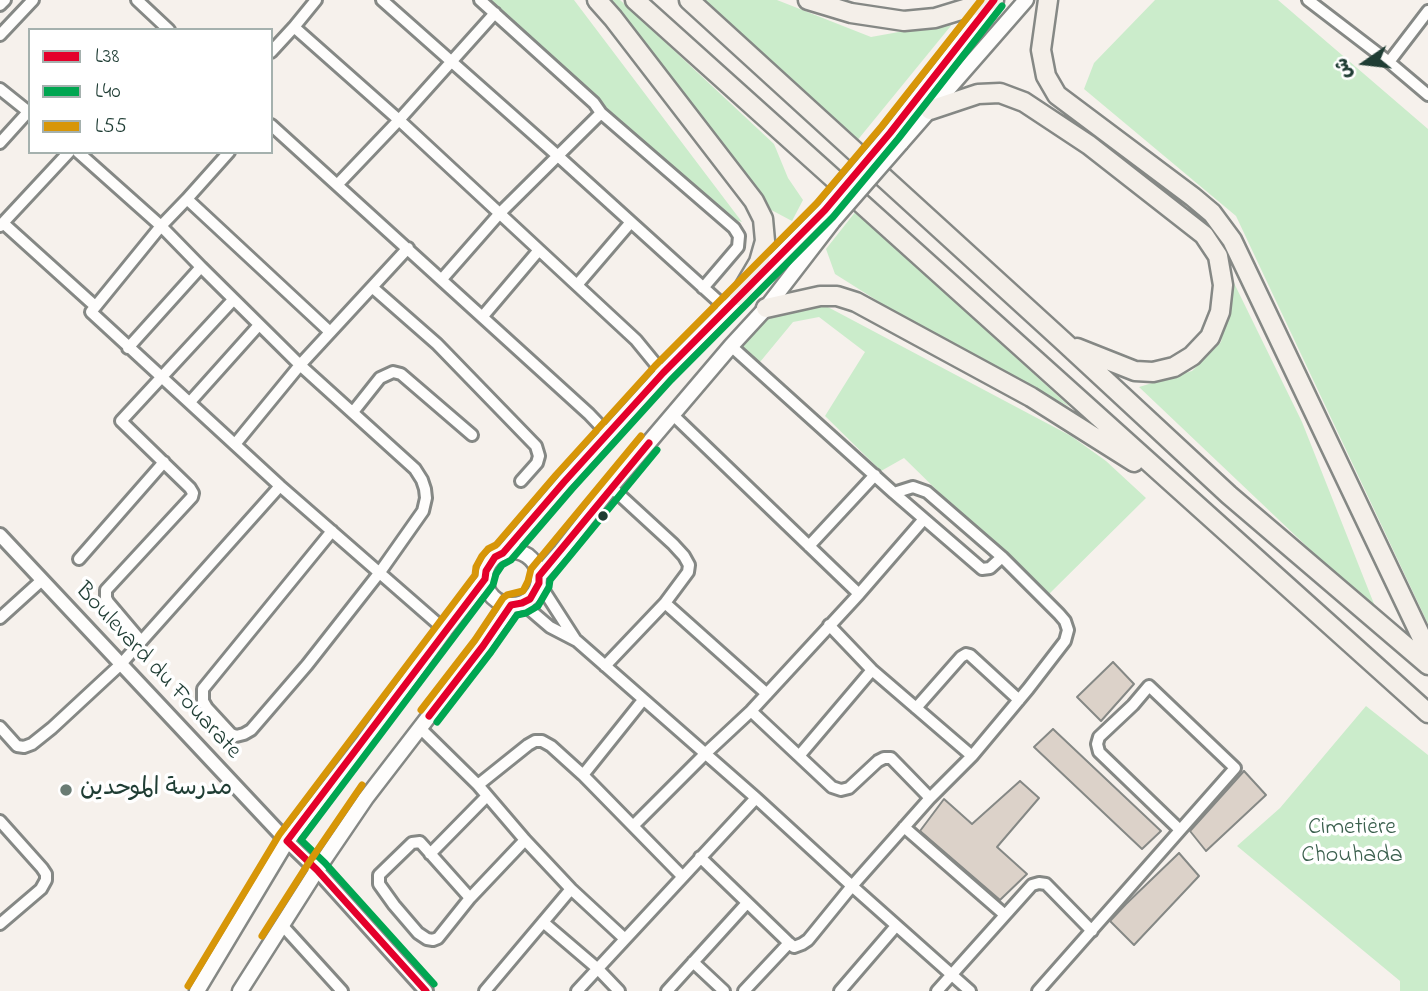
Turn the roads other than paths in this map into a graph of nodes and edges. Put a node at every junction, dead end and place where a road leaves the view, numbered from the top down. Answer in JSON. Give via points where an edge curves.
{"nodes":[{"id":1,"x":5,"y":0,"type":"edge"},
{"id":2,"x":33,"y":0,"type":"edge"},
{"id":3,"x":137,"y":0,"type":"edge"},
{"id":4,"x":316,"y":0,"type":"edge"},
{"id":5,"x":382,"y":0,"type":"edge"},
{"id":6,"x":480,"y":0,"type":"edge"},
{"id":7,"x":597,"y":0,"type":"edge"},
{"id":8,"x":635,"y":0,"type":"edge"},
{"id":9,"x":689,"y":0,"type":"edge"},
{"id":10,"x":808,"y":0,"type":"edge"},
{"id":11,"x":994,"y":0,"type":"edge"},
{"id":12,"x":1026,"y":0,"type":"edge"},
{"id":13,"x":1048,"y":0,"type":"edge"},
{"id":14,"x":1308,"y":0,"type":"edge"},
{"id":15,"x":0,"y":5,"type":"edge"},
{"id":16,"x":1428,"y":11,"type":"edge"},
{"id":17,"x":495,"y":13,"type":"junction"},
{"id":18,"x":294,"y":27,"type":"junction"},
{"id":19,"x":167,"y":28,"type":"edge"},
{"id":20,"x":0,"y":35,"type":"edge"},
{"id":21,"x":273,"y":50,"type":"edge"},
{"id":22,"x":451,"y":62,"type":"junction"},
{"id":23,"x":1389,"y":62,"type":"junction"},
{"id":24,"x":0,"y":89,"type":"edge"},
{"id":25,"x":1428,"y":95,"type":"edge"},
{"id":26,"x":930,"y":110,"type":"junction"},
{"id":27,"x":28,"y":112,"type":"edge"},
{"id":28,"x":601,"y":113,"type":"junction"},
{"id":29,"x":28,"y":114,"type":"edge"},
{"id":30,"x":399,"y":120,"type":"junction"},
{"id":31,"x":273,"y":127,"type":"edge"},
{"id":32,"x":896,"y":138,"type":"junction"},
{"id":33,"x":0,"y":143,"type":"edge"},
{"id":34,"x":66,"y":154,"type":"edge"},
{"id":35,"x":80,"y":154,"type":"edge"},
{"id":36,"x":227,"y":154,"type":"edge"},
{"id":37,"x":558,"y":156,"type":"junction"},
{"id":38,"x":338,"y":184,"type":"junction"},
{"id":39,"x":187,"y":200,"type":"junction"},
{"id":40,"x":500,"y":213,"type":"junction"},
{"id":41,"x":829,"y":215,"type":"junction"},
{"id":42,"x":631,"y":222,"type":"junction"},
{"id":43,"x":1,"y":225,"type":"edge"},
{"id":44,"x":160,"y":226,"type":"junction"},
{"id":45,"x":408,"y":248,"type":"junction"},
{"id":46,"x":539,"y":250,"type":"junction"},
{"id":47,"x":201,"y":267,"type":"junction"},
{"id":48,"x":442,"y":279,"type":"junction"},
{"id":49,"x":577,"y":285,"type":"junction"},
{"id":50,"x":372,"y":287,"type":"junction"},
{"id":51,"x":704,"y":288,"type":"junction"},
{"id":52,"x":233,"y":300,"type":"junction"},
{"id":53,"x":733,"y":302,"type":"junction"},
{"id":54,"x":95,"y":306,"type":"junction"},
{"id":55,"x":766,"y":308,"type":"junction"},
{"id":56,"x":483,"y":316,"type":"junction"},
{"id":57,"x":259,"y":325,"type":"junction"},
{"id":58,"x":330,"y":332,"type":"junction"},
{"id":59,"x":1063,"y":341,"type":"junction"},
{"id":60,"x":731,"y":346,"type":"junction"},
{"id":61,"x":128,"y":348,"type":"junction"},
{"id":62,"x":300,"y":365,"type":"junction"},
{"id":63,"x":663,"y":373,"type":"junction"},
{"id":64,"x":161,"y":378,"type":"junction"},
{"id":65,"x":190,"y":402,"type":"junction"},
{"id":66,"x":353,"y":412,"type":"junction"},
{"id":67,"x":673,"y":415,"type":"junction"},
{"id":68,"x":608,"y":434,"type":"junction"},
{"id":69,"x":472,"y":435,"type":"dead end"},
{"id":70,"x":236,"y":443,"type":"junction"},
{"id":71,"x":164,"y":463,"type":"junction"},
{"id":72,"x":875,"y":475,"type":"junction"},
{"id":73,"x":522,"y":481,"type":"dead end"},
{"id":74,"x":280,"y":486,"type":"junction"},
{"id":75,"x":611,"y":487,"type":"junction"},
{"id":76,"x":894,"y":493,"type":"junction"},
{"id":77,"x":1204,"y":513,"type":"junction"},
{"id":78,"x":924,"y":519,"type":"junction"},
{"id":79,"x":332,"y":531,"type":"junction"},
{"id":80,"x":0,"y":535,"type":"edge"},
{"id":81,"x":809,"y":546,"type":"junction"},
{"id":82,"x":503,"y":553,"type":"junction"},
{"id":83,"x":1002,"y":557,"type":"junction"},
{"id":84,"x":79,"y":559,"type":"dead end"},
{"id":85,"x":380,"y":572,"type":"junction"},
{"id":86,"x":485,"y":579,"type":"junction"},
{"id":87,"x":42,"y":580,"type":"junction"},
{"id":88,"x":539,"y":580,"type":"junction"},
{"id":89,"x":859,"y":594,"type":"junction"},
{"id":90,"x":665,"y":603,"type":"junction"},
{"id":91,"x":517,"y":604,"type":"junction"},
{"id":92,"x":0,"y":618,"type":"edge"},
{"id":93,"x":829,"y":625,"type":"junction"},
{"id":94,"x":445,"y":630,"type":"junction"},
{"id":95,"x":141,"y":641,"type":"junction"},
{"id":96,"x":576,"y":641,"type":"junction"},
{"id":97,"x":1428,"y":651,"type":"edge"},
{"id":98,"x":121,"y":664,"type":"junction"},
{"id":99,"x":1428,"y":665,"type":"edge"},
{"id":100,"x":605,"y":666,"type":"junction"},
{"id":101,"x":872,"y":670,"type":"junction"},
{"id":102,"x":767,"y":694,"type":"junction"},
{"id":103,"x":643,"y":700,"type":"junction"},
{"id":104,"x":1019,"y":700,"type":"junction"},
{"id":105,"x":916,"y":708,"type":"junction"},
{"id":106,"x":751,"y":711,"type":"junction"},
{"id":107,"x":1428,"y":713,"type":"edge"},
{"id":108,"x":0,"y":727,"type":"edge"},
{"id":109,"x":420,"y":728,"type":"junction"},
{"id":110,"x":706,"y":753,"type":"junction"},
{"id":111,"x":799,"y":756,"type":"junction"},
{"id":112,"x":972,"y":756,"type":"junction"},
{"id":113,"x":583,"y":775,"type":"junction"},
{"id":114,"x":478,"y":785,"type":"junction"},
{"id":115,"x":487,"y":796,"type":"junction"},
{"id":116,"x":756,"y":798,"type":"junction"},
{"id":117,"x":930,"y":799,"type":"junction"},
{"id":118,"x":0,"y":821,"type":"edge"},
{"id":119,"x":634,"y":825,"type":"junction"},
{"id":120,"x":904,"y":827,"type":"junction"},
{"id":121,"x":1180,"y":830,"type":"junction"},
{"id":122,"x":525,"y":840,"type":"junction"},
{"id":123,"x":287,"y":841,"type":"junction"},
{"id":124,"x":430,"y":854,"type":"junction"},
{"id":125,"x":700,"y":857,"type":"junction"},
{"id":126,"x":317,"y":870,"type":"junction"},
{"id":127,"x":682,"y":876,"type":"junction"},
{"id":128,"x":852,"y":886,"type":"junction"},
{"id":129,"x":571,"y":889,"type":"junction"},
{"id":130,"x":470,"y":898,"type":"junction"},
{"id":131,"x":747,"y":903,"type":"junction"},
{"id":132,"x":1005,"y":915,"type":"junction"},
{"id":133,"x":543,"y":922,"type":"junction"},
{"id":134,"x":0,"y":924,"type":"edge"},
{"id":135,"x":282,"y":925,"type":"junction"},
{"id":136,"x":897,"y":926,"type":"junction"},
{"id":137,"x":1092,"y":931,"type":"junction"},
{"id":138,"x":625,"y":939,"type":"junction"},
{"id":139,"x":789,"y":943,"type":"junction"},
{"id":140,"x":693,"y":962,"type":"junction"},
{"id":141,"x":598,"y":969,"type":"junction"},
{"id":142,"x":951,"y":976,"type":"junction"},
{"id":143,"x":197,"y":991,"type":"edge"},
{"id":144,"x":240,"y":991,"type":"edge"},
{"id":145,"x":342,"y":991,"type":"edge"},
{"id":146,"x":426,"y":991,"type":"edge"},
{"id":147,"x":485,"y":991,"type":"edge"},
{"id":148,"x":577,"y":991,"type":"edge"},
{"id":149,"x":619,"y":991,"type":"edge"},
{"id":150,"x":667,"y":991,"type":"edge"},
{"id":151,"x":724,"y":991,"type":"edge"},
{"id":152,"x":744,"y":991,"type":"edge"},
{"id":153,"x":840,"y":991,"type":"edge"},
{"id":154,"x":937,"y":991,"type":"edge"},
{"id":155,"x":970,"y":991,"type":"edge"},
{"id":156,"x":1038,"y":991,"type":"edge"}],
"edges":[{"from":1,"to":15,"type":"street"},
{"from":2,"to":20,"type":"street"},
{"from":3,"to":19,"type":"street"},
{"from":4,"to":18,"type":"street"},
{"from":5,"to":22,"type":"street"},
{"from":6,"to":17,"type":"street"},
{"from":7,"to":53,"type":"highway","via":[[754,201],[763,219],[765,241],[759,262]]},
{"from":8,"to":77,"type":"highway"},
{"from":9,"to":59,"type":"highway"},
{"from":10,"to":11,"type":"highway","via":[[851,13],[904,21],[935,18]]},
{"from":11,"to":32,"type":"main road"},
{"from":12,"to":26,"type":"main road"},
{"from":13,"to":97,"type":"highway","via":[[1041,50],[1046,76],[1057,95],[1212,213],[1232,240]]},
{"from":14,"to":23,"type":"street"},
{"from":16,"to":23,"type":"street"},
{"from":17,"to":22,"type":"street"},
{"from":17,"to":28,"type":"street"},
{"from":18,"to":21,"type":"street"},
{"from":18,"to":30,"type":"street"},
{"from":22,"to":30,"type":"street"},
{"from":22,"to":37,"type":"street"},
{"from":23,"to":25,"type":"street"},
{"from":24,"to":27,"type":"street"},
{"from":26,"to":32,"type":"main road"},
{"from":26,"to":59,"type":"highway","via":[[978,94],[1000,93],[1024,102],[1089,145],[1204,234],[1218,256],[1223,285],[1220,312],[1210,337],[1174,367],[1135,372]]},
{"from":28,"to":37,"type":"street"},
{"from":28,"to":51,"type":"street","via":[[739,236],[738,247]]},
{"from":29,"to":33,"type":"street"},
{"from":30,"to":38,"type":"street"},
{"from":30,"to":40,"type":"street"},
{"from":31,"to":38,"type":"street"},
{"from":32,"to":41,"type":"main road","bridge":true},
{"from":34,"to":43,"type":"street"},
{"from":35,"to":44,"type":"street"},
{"from":36,"to":39,"type":"street"},
{"from":37,"to":40,"type":"street"},
{"from":37,"to":42,"type":"street"},
{"from":38,"to":45,"type":"street"},
{"from":39,"to":44,"type":"street"},
{"from":39,"to":58,"type":"street"},
{"from":40,"to":46,"type":"street"},
{"from":40,"to":48,"type":"street"},
{"from":41,"to":53,"type":"main road"},
{"from":41,"to":55,"type":"main road"},
{"from":42,"to":49,"type":"street"},
{"from":42,"to":51,"type":"street"},
{"from":43,"to":54,"type":"street"},
{"from":44,"to":47,"type":"street"},
{"from":44,"to":54,"type":"street"},
{"from":45,"to":48,"type":"street"},
{"from":45,"to":50,"type":"street"},
{"from":46,"to":49,"type":"street"},
{"from":46,"to":56,"type":"street"},
{"from":47,"to":52,"type":"street"},
{"from":47,"to":61,"type":"street"},
{"from":48,"to":56,"type":"street"},
{"from":49,"to":63,"type":"street","via":[[636,340]]},
{"from":50,"to":58,"type":"street"},
{"from":50,"to":73,"type":"street","via":[[436,344],[536,446],[537,463]]},
{"from":51,"to":53,"type":"street"},
{"from":52,"to":57,"type":"street"},
{"from":52,"to":64,"type":"street"},
{"from":53,"to":63,"type":"main road"},
{"from":54,"to":61,"type":"street","via":[[92,312]]},
{"from":55,"to":60,"type":"main road"},
{"from":55,"to":77,"type":"highway","via":[[820,296],[856,302],[1031,397],[1121,453]]},
{"from":56,"to":68,"type":"street"},
{"from":57,"to":62,"type":"street"},
{"from":57,"to":65,"type":"street"},
{"from":58,"to":62,"type":"street"},
{"from":59,"to":99,"type":"highway","via":[[1229,495]]},
{"from":60,"to":67,"type":"main road"},
{"from":60,"to":72,"type":"street"},
{"from":61,"to":64,"type":"street"},
{"from":62,"to":66,"type":"street"},
{"from":62,"to":70,"type":"street"},
{"from":63,"to":68,"type":"main road"},
{"from":64,"to":65,"type":"street"},
{"from":64,"to":71,"type":"street","via":[[121,421]]},
{"from":65,"to":70,"type":"street"},
{"from":66,"to":69,"type":"street","via":[[380,378],[393,372]]},
{"from":66,"to":85,"type":"street","via":[[415,470],[425,489],[423,511]]},
{"from":67,"to":75,"type":"main road"},
{"from":67,"to":81,"type":"street"},
{"from":68,"to":82,"type":"main road"},
{"from":70,"to":74,"type":"street"},
{"from":71,"to":84,"type":"street"},
{"from":71,"to":95,"type":"street","via":[[190,488],[192,496],[106,590],[108,602]]},
{"from":72,"to":76,"type":"street"},
{"from":72,"to":81,"type":"street"},
{"from":74,"to":79,"type":"street"},
{"from":74,"to":95,"type":"street"},
{"from":75,"to":88,"type":"main road"},
{"from":75,"to":90,"type":"street","via":[[673,544],[689,565]]},
{"from":76,"to":78,"type":"street"},
{"from":76,"to":83,"type":"street","via":[[913,487],[927,492]]},
{"from":77,"to":107,"type":"highway"},
{"from":78,"to":83,"type":"street","via":[[982,569]]},
{"from":78,"to":89,"type":"street"},
{"from":79,"to":85,"type":"street"},
{"from":79,"to":85,"type":"street","via":[[203,690],[202,701],[231,734],[240,736],[251,730]]},
{"from":80,"to":87,"type":"street","name":"Boulevard du Fouarate"},
{"from":81,"to":89,"type":"street"},
{"from":82,"to":86,"type":"main road","via":[[489,563]]},
{"from":82,"to":88,"type":"main road","via":[[513,551],[531,558]]},
{"from":83,"to":104,"type":"street","via":[[1059,614],[1068,630],[1065,641]]},
{"from":85,"to":94,"type":"street"},
{"from":86,"to":91,"type":"main road","via":[[493,598]]},
{"from":86,"to":94,"type":"main road"},
{"from":87,"to":92,"type":"street"},
{"from":87,"to":98,"type":"street","name":"Boulevard du Fouarate"},
{"from":88,"to":91,"type":"main road","via":[[530,599]]},
{"from":88,"to":96,"type":"street"},
{"from":89,"to":93,"type":"street"},
{"from":90,"to":100,"type":"street"},
{"from":90,"to":102,"type":"street"},
{"from":91,"to":96,"type":"street"},
{"from":91,"to":109,"type":"main road"},
{"from":93,"to":101,"type":"street"},
{"from":93,"to":102,"type":"street"},
{"from":94,"to":123,"type":"main road"},
{"from":95,"to":98,"type":"street"},
{"from":96,"to":100,"type":"street"},
{"from":98,"to":108,"type":"street","via":[[32,744],[17,746]]},
{"from":98,"to":123,"type":"street","name":"Boulevard du Fouarate"},
{"from":100,"to":103,"type":"street"},
{"from":101,"to":105,"type":"street"},
{"from":101,"to":111,"type":"street"},
{"from":102,"to":106,"type":"street"},
{"from":103,"to":110,"type":"street"},
{"from":103,"to":113,"type":"street"},
{"from":104,"to":105,"type":"street","via":[[966,654]]},
{"from":104,"to":112,"type":"street"},
{"from":105,"to":112,"type":"street"},
{"from":106,"to":110,"type":"street"},
{"from":106,"to":111,"type":"street"},
{"from":109,"to":114,"type":"street"},
{"from":109,"to":126,"type":"main road"},
{"from":110,"to":116,"type":"street"},
{"from":110,"to":119,"type":"street"},
{"from":111,"to":117,"type":"street","via":[[841,790],[878,761],[891,758]]},
{"from":112,"to":117,"type":"street"},
{"from":113,"to":114,"type":"street","via":[[551,746],[535,741]]},
{"from":113,"to":119,"type":"street"},
{"from":114,"to":115,"type":"street"},
{"from":115,"to":122,"type":"street"},
{"from":115,"to":124,"type":"street"},
{"from":116,"to":125,"type":"street"},
{"from":116,"to":128,"type":"street"},
{"from":117,"to":120,"type":"street"},
{"from":118,"to":134,"type":"street","via":[[46,874],[41,889]]},
{"from":119,"to":127,"type":"street"},
{"from":120,"to":128,"type":"street"},
{"from":120,"to":132,"type":"street"},
{"from":121,"to":121,"type":"street","via":[[1236,768],[1149,686],[1097,744]]},
{"from":121,"to":137,"type":"street"},
{"from":122,"to":129,"type":"street"},
{"from":122,"to":130,"type":"street"},
{"from":123,"to":126,"type":"street","name":"Boulevard du Fouarate"},
{"from":123,"to":143,"type":"main road"},
{"from":124,"to":130,"type":"street"},
{"from":124,"to":130,"type":"street","via":[[415,842],[379,875],[379,884],[418,933],[427,939],[438,938]]},
{"from":125,"to":127,"type":"street"},
{"from":125,"to":131,"type":"street"},
{"from":126,"to":135,"type":"main road"},
{"from":126,"to":146,"type":"street","name":"Boulevard du Fouarate"},
{"from":127,"to":138,"type":"street"},
{"from":128,"to":136,"type":"street"},
{"from":128,"to":139,"type":"street","via":[[808,940],[794,947]]},
{"from":129,"to":133,"type":"street"},
{"from":129,"to":138,"type":"street"},
{"from":131,"to":139,"type":"street"},
{"from":131,"to":140,"type":"street"},
{"from":132,"to":137,"type":"street","via":[[1032,885],[1046,884]]},
{"from":132,"to":142,"type":"street"},
{"from":133,"to":141,"type":"street"},
{"from":133,"to":147,"type":"street"},
{"from":135,"to":144,"type":"main road"},
{"from":135,"to":145,"type":"street"},
{"from":136,"to":142,"type":"street"},
{"from":136,"to":153,"type":"street"},
{"from":137,"to":156,"type":"street"},
{"from":138,"to":141,"type":"street"},
{"from":139,"to":152,"type":"street"},
{"from":140,"to":150,"type":"street"},
{"from":140,"to":151,"type":"street"},
{"from":141,"to":148,"type":"street"},
{"from":141,"to":149,"type":"street"},
{"from":142,"to":154,"type":"street"},
{"from":142,"to":155,"type":"street"}]}
